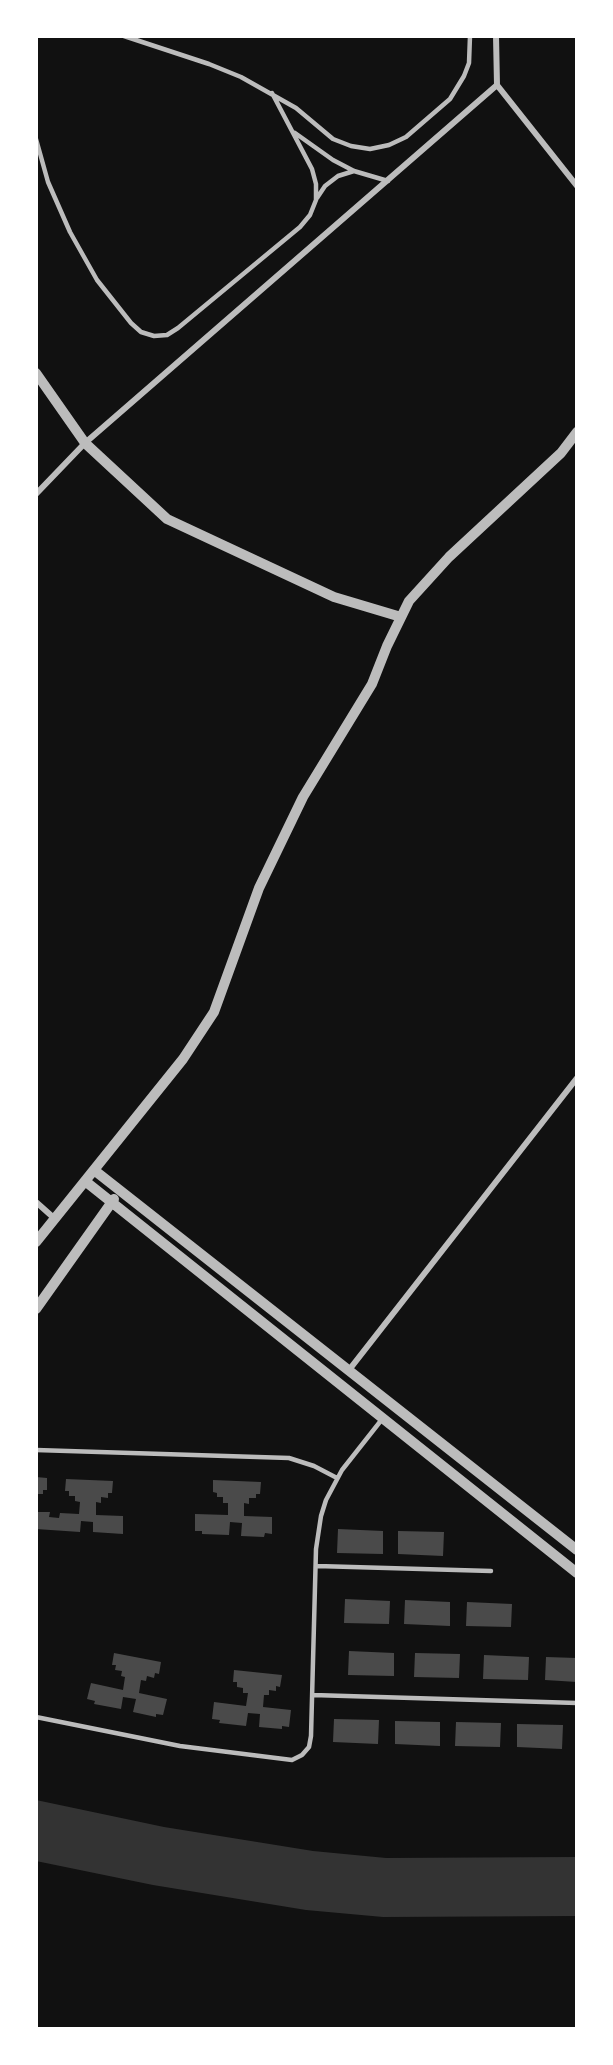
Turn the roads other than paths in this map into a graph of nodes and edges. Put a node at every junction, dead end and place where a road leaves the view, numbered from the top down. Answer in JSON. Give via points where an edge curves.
{"nodes":[{"id":1,"x":124,"y":36,"type":"edge"},
{"id":2,"x":470,"y":36,"type":"edge"},
{"id":3,"x":496,"y":36,"type":"edge"},
{"id":4,"x":497,"y":85,"type":"junction"},
{"id":5,"x":272,"y":93,"type":"junction"},
{"id":6,"x":293,"y":132,"type":"junction"},
{"id":7,"x":36,"y":139,"type":"edge"},
{"id":8,"x":354,"y":171,"type":"junction"},
{"id":9,"x":388,"y":181,"type":"junction"},
{"id":10,"x":577,"y":186,"type":"edge"},
{"id":11,"x":316,"y":200,"type":"junction"},
{"id":12,"x":36,"y":373,"type":"edge"},
{"id":13,"x":577,"y":432,"type":"edge"},
{"id":14,"x":85,"y":444,"type":"junction"},
{"id":15,"x":36,"y":494,"type":"edge"},
{"id":16,"x":401,"y":617,"type":"junction"},
{"id":17,"x":577,"y":1078,"type":"edge"},
{"id":18,"x":94,"y":1170,"type":"junction"},
{"id":19,"x":85,"y":1181,"type":"junction"},
{"id":20,"x":120,"y":1191,"type":"junction"},
{"id":21,"x":36,"y":1202,"type":"edge"},
{"id":22,"x":112,"y":1203,"type":"junction"},
{"id":23,"x":54,"y":1218,"type":"junction"},
{"id":24,"x":36,"y":1242,"type":"edge"},
{"id":25,"x":36,"y":1308,"type":"edge"},
{"id":26,"x":349,"y":1370,"type":"junction"},
{"id":27,"x":383,"y":1418,"type":"junction"},
{"id":28,"x":36,"y":1450,"type":"edge"},
{"id":29,"x":337,"y":1478,"type":"junction"},
{"id":30,"x":577,"y":1550,"type":"edge"},
{"id":31,"x":316,"y":1566,"type":"junction"},
{"id":32,"x":491,"y":1571,"type":"dead end"},
{"id":33,"x":577,"y":1573,"type":"edge"},
{"id":34,"x":313,"y":1695,"type":"junction"},
{"id":35,"x":577,"y":1703,"type":"edge"},
{"id":36,"x":36,"y":1717,"type":"edge"}],
"edges":[{"from":1,"to":5,"type":"lane","via":[[209,64]]},
{"from":2,"to":5,"type":"lane","via":[[469,63],[450,99],[406,137],[389,146],[370,149],[333,139]]},
{"from":3,"to":4,"type":"street"},
{"from":4,"to":9,"type":"street"},
{"from":4,"to":10,"type":"street"},
{"from":5,"to":6,"type":"lane"},
{"from":6,"to":8,"type":"lane"},
{"from":6,"to":11,"type":"lane","via":[[312,170]]},
{"from":7,"to":11,"type":"lane","via":[[48,182],[70,232],[98,280],[131,323],[154,336],[167,335],[178,328],[300,227]]},
{"from":8,"to":9,"type":"lane"},
{"from":8,"to":11,"type":"lane","via":[[338,176]]},
{"from":9,"to":14,"type":"street"},
{"from":12,"to":14,"type":"street"},
{"from":13,"to":16,"type":"street","via":[[561,453],[449,557]]},
{"from":14,"to":15,"type":"street"},
{"from":14,"to":16,"type":"street","via":[[167,519],[334,597]]},
{"from":16,"to":18,"type":"street","via":[[372,684],[303,797],[259,888],[214,1012],[183,1059]]},
{"from":17,"to":26,"type":"street"},
{"from":18,"to":19,"type":"street"},
{"from":18,"to":20,"type":"street"},
{"from":19,"to":22,"type":"street"},
{"from":19,"to":23,"type":"street"},
{"from":20,"to":22,"type":"street"},
{"from":20,"to":26,"type":"street"},
{"from":21,"to":23,"type":"street"},
{"from":22,"to":25,"type":"street"},
{"from":22,"to":27,"type":"street"},
{"from":23,"to":24,"type":"street"},
{"from":26,"to":30,"type":"street"},
{"from":27,"to":29,"type":"lane"},
{"from":27,"to":33,"type":"street"},
{"from":28,"to":29,"type":"lane","via":[[289,1458]]},
{"from":29,"to":31,"type":"lane","via":[[317,1532]]},
{"from":31,"to":32,"type":"lane"},
{"from":31,"to":34,"type":"lane"},
{"from":34,"to":35,"type":"lane"},
{"from":34,"to":36,"type":"lane","via":[[309,1747],[292,1760],[180,1746]]}]}
